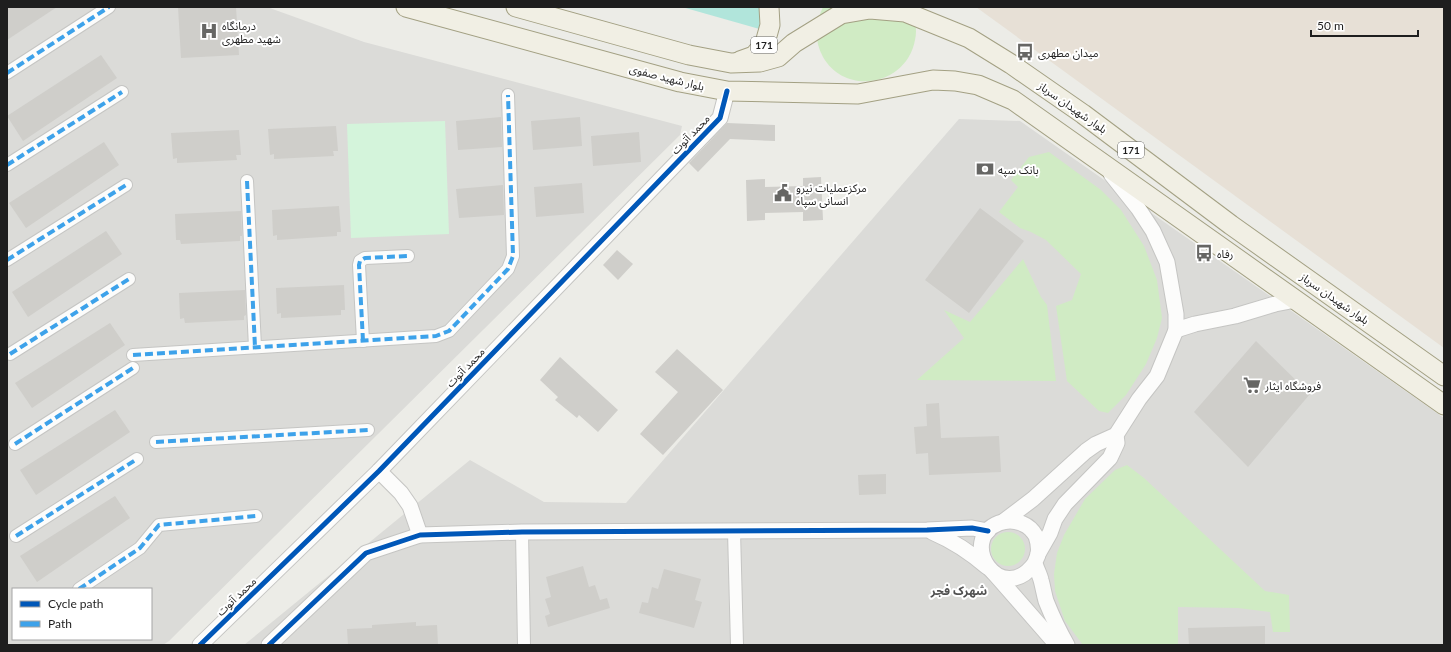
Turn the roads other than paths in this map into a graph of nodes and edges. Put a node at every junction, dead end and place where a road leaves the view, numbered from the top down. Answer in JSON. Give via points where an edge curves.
{"nodes":[{"id":1,"x":109,"y":7,"type":"edge"},
{"id":2,"x":406,"y":7,"type":"edge"},
{"id":3,"x":516,"y":7,"type":"edge"},
{"id":4,"x":769,"y":7,"type":"edge"},
{"id":5,"x":924,"y":7,"type":"edge"},
{"id":6,"x":969,"y":38,"type":"junction"},
{"id":7,"x":731,"y":64,"type":"junction"},
{"id":8,"x":7,"y":73,"type":"edge"},
{"id":9,"x":727,"y":91,"type":"junction"},
{"id":10,"x":122,"y":92,"type":"dead end"},
{"id":11,"x":508,"y":95,"type":"dead end"},
{"id":12,"x":1101,"y":163,"type":"junction"},
{"id":13,"x":7,"y":165,"type":"edge"},
{"id":14,"x":247,"y":181,"type":"dead end"},
{"id":15,"x":126,"y":185,"type":"dead end"},
{"id":16,"x":408,"y":256,"type":"dead end"},
{"id":17,"x":7,"y":260,"type":"edge"},
{"id":18,"x":130,"y":279,"type":"dead end"},
{"id":19,"x":1296,"y":300,"type":"junction"},
{"id":20,"x":1176,"y":330,"type":"junction"},
{"id":21,"x":364,"y":341,"type":"junction"},
{"id":22,"x":255,"y":348,"type":"junction"},
{"id":23,"x":10,"y":354,"type":"dead end"},
{"id":24,"x":133,"y":355,"type":"dead end"},
{"id":25,"x":133,"y":368,"type":"dead end"},
{"id":26,"x":1444,"y":376,"type":"edge"},
{"id":27,"x":1444,"y":405,"type":"edge"},
{"id":28,"x":368,"y":430,"type":"dead end"},
{"id":29,"x":1116,"y":435,"type":"junction"},
{"id":30,"x":156,"y":442,"type":"dead end"},
{"id":31,"x":14,"y":444,"type":"dead end"},
{"id":32,"x":137,"y":459,"type":"dead end"},
{"id":33,"x":380,"y":471,"type":"junction"},
{"id":34,"x":256,"y":516,"type":"dead end"},
{"id":35,"x":1004,"y":521,"type":"junction"},
{"id":36,"x":927,"y":530,"type":"junction"},
{"id":37,"x":734,"y":531,"type":"junction"},
{"id":38,"x":988,"y":531,"type":"junction"},
{"id":39,"x":522,"y":532,"type":"junction"},
{"id":40,"x":420,"y":535,"type":"junction"},
{"id":41,"x":16,"y":536,"type":"dead end"},
{"id":42,"x":1037,"y":558,"type":"junction"},
{"id":43,"x":991,"y":570,"type":"junction"},
{"id":44,"x":80,"y":588,"type":"edge"},
{"id":45,"x":200,"y":645,"type":"edge"},
{"id":46,"x":269,"y":645,"type":"edge"},
{"id":47,"x":524,"y":645,"type":"edge"},
{"id":48,"x":738,"y":645,"type":"edge"},
{"id":49,"x":1057,"y":645,"type":"edge"},
{"id":50,"x":1067,"y":645,"type":"edge"}],
"edges":[{"from":1,"to":8,"type":"street"},
{"from":2,"to":9,"type":"main road","name":"بلوار شهید صفوی","via":[[680,82]]},
{"from":3,"to":7,"type":"main road","via":[[689,55]]},
{"from":4,"to":7,"type":"main road","number":"171","via":[[770,25],[765,43],[754,56]]},
{"from":5,"to":6,"type":"main road","number":"171"},
{"from":6,"to":7,"type":"main road","name":"بلوار شهیدان سرباز","number":"171","via":[[906,12],[870,9],[841,14],[794,43],[778,57],[760,62]]},
{"from":6,"to":26,"type":"main road","name":"بلوار شهیدان سرباز","number":"171","via":[[1083,114],[1231,225]]},
{"from":9,"to":12,"type":"main road","name":"بلوار شهید صفوی","number":"171","via":[[858,94],[933,80],[978,84],[1013,100]]},
{"from":9,"to":33,"type":"street","name":"محمد آتوت","via":[[720,118]]},
{"from":10,"to":13,"type":"street"},
{"from":11,"to":21,"type":"street","via":[[513,256],[508,269],[449,331],[436,336]]},
{"from":12,"to":19,"type":"main road","number":"171"},
{"from":12,"to":20,"type":"street","via":[[1153,231],[1166,262],[1176,314]]},
{"from":14,"to":22,"type":"street"},
{"from":15,"to":17,"type":"street"},
{"from":16,"to":21,"type":"street","via":[[365,258],[360,261],[358,265]]},
{"from":18,"to":23,"type":"street"},
{"from":19,"to":20,"type":"street"},
{"from":19,"to":27,"type":"main road","number":"171"},
{"from":20,"to":29,"type":"street","via":[[1157,376]]},
{"from":21,"to":22,"type":"street"},
{"from":22,"to":24,"type":"street"},
{"from":25,"to":31,"type":"street"},
{"from":28,"to":30,"type":"street"},
{"from":29,"to":35,"type":"street","via":[[1086,451],[1034,499]]},
{"from":29,"to":42,"type":"street","via":[[1117,443],[1110,458],[1065,504]]},
{"from":32,"to":41,"type":"street"},
{"from":33,"to":40,"type":"street","via":[[410,506]]},
{"from":33,"to":45,"type":"street","name":"محمد آتوت"},
{"from":34,"to":44,"type":"street","via":[[159,525],[140,548]]},
{"from":35,"to":38,"type":"street"},
{"from":35,"to":42,"type":"street","via":[[1022,523],[1030,528],[1037,540]]},
{"from":36,"to":37,"type":"street"},
{"from":36,"to":38,"type":"street","via":[[972,528]]},
{"from":36,"to":43,"type":"street","via":[[969,551]]},
{"from":37,"to":39,"type":"street"},
{"from":37,"to":48,"type":"street"},
{"from":38,"to":43,"type":"street","via":[[981,549],[983,558]]},
{"from":39,"to":40,"type":"street"},
{"from":39,"to":47,"type":"street"},
{"from":40,"to":46,"type":"street","via":[[366,553]]},
{"from":42,"to":43,"type":"street","via":[[1030,570],[1018,576],[1003,577]]},
{"from":42,"to":50,"type":"street","via":[[1046,600]]},
{"from":43,"to":49,"type":"street"}]}
